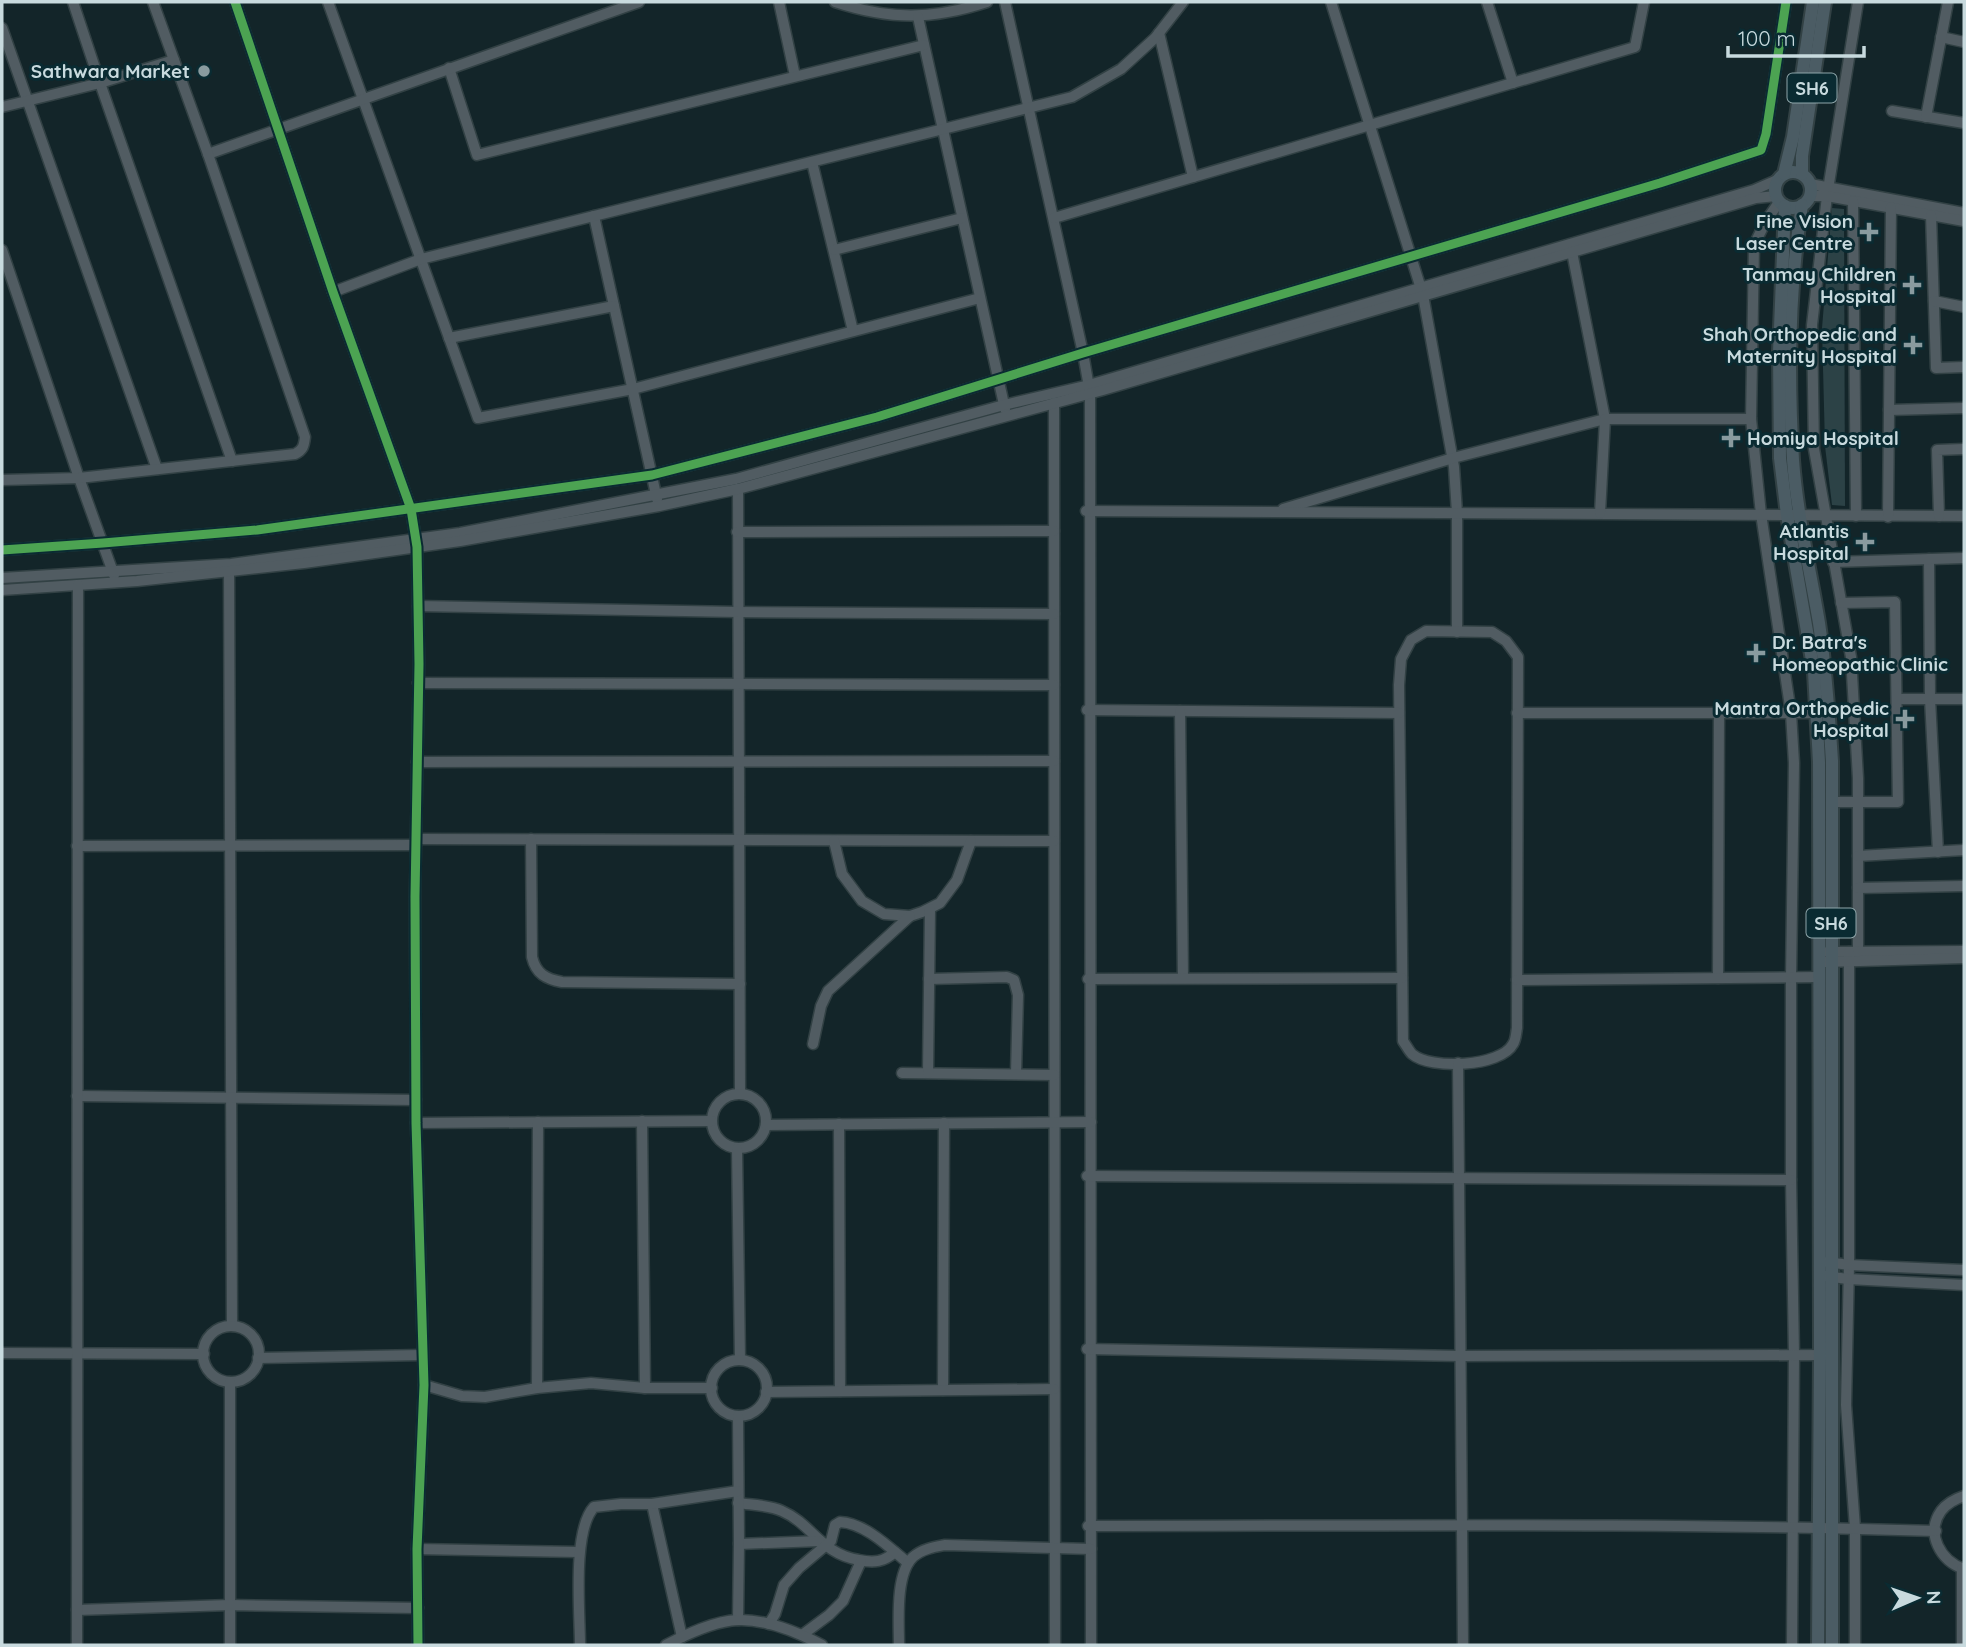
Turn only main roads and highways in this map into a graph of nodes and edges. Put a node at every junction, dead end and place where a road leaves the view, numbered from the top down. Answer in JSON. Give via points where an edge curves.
{"nodes":[{"id":1,"x":1813,"y":2,"type":"edge"},
{"id":2,"x":1825,"y":2,"type":"edge"},
{"id":3,"x":1781,"y":177,"type":"junction"},
{"id":4,"x":1806,"y":190,"type":"junction"},
{"id":5,"x":1780,"y":201,"type":"junction"},
{"id":6,"x":1794,"y":515,"type":"junction"},
{"id":7,"x":1826,"y":957,"type":"junction"},
{"id":8,"x":1826,"y":1262,"type":"junction"},
{"id":9,"x":1825,"y":1527,"type":"junction"},
{"id":10,"x":1818,"y":1645,"type":"edge"},
{"id":11,"x":1832,"y":1645,"type":"edge"}],
"edges":[{"from":1,"to":3,"type":"main road","number":"SH6","via":[[1793,136]]},
{"from":2,"to":4,"type":"main road","number":"SH6","via":[[1804,144]]},
{"from":3,"to":4,"type":"main road","via":[[1794,172]]},
{"from":3,"to":5,"type":"main road","number":"SH6","via":[[1774,188]]},
{"from":4,"to":5,"type":"main road","via":[[1791,208]]},
{"from":4,"to":6,"type":"main road","number":"SH6","via":[[1796,244],[1791,352]]},
{"from":5,"to":6,"type":"main road","number":"SH6","via":[[1780,457]]},
{"from":6,"to":7,"type":"main road","number":"SH6","via":[[1817,713]]},
{"from":6,"to":7,"type":"main road","number":"SH6","via":[[1828,686],[1832,802]]},
{"from":7,"to":8,"type":"main road","number":"SH6"},
{"from":7,"to":8,"type":"main road","number":"SH6","via":[[1819,977]]},
{"from":8,"to":9,"type":"main road","number":"SH6"},
{"from":9,"to":10,"type":"main road","number":"SH6"},
{"from":9,"to":11,"type":"main road","number":"SH6"}]}
